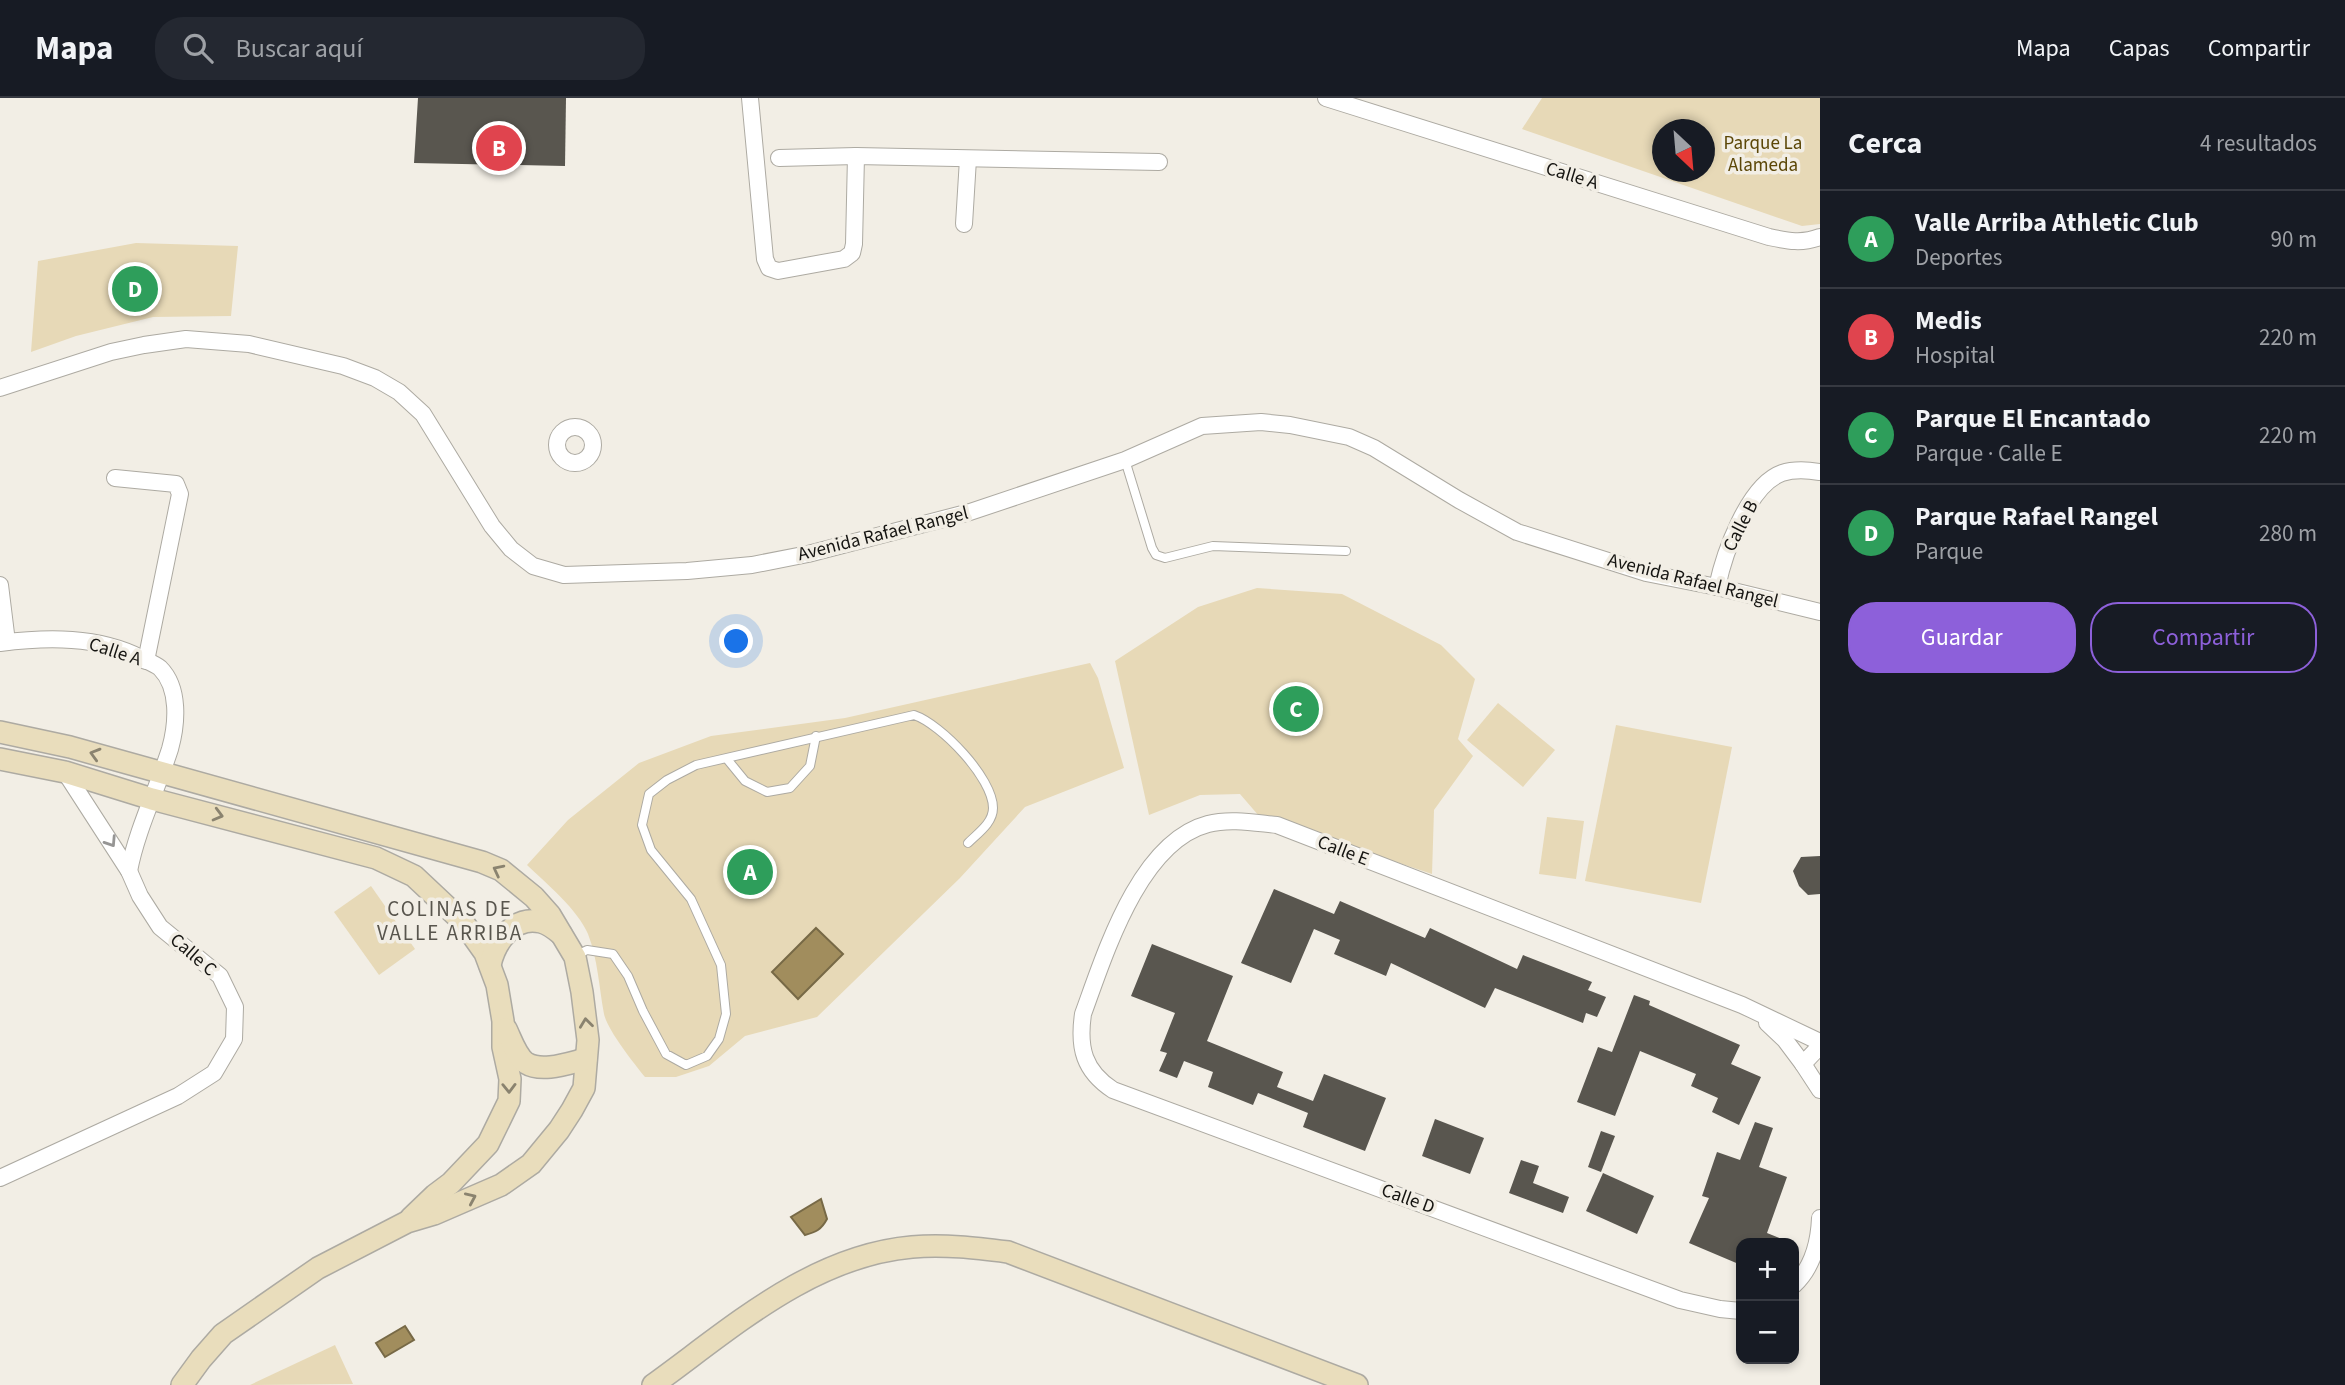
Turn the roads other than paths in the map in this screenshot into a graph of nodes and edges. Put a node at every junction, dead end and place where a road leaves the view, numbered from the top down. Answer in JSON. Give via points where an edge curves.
{"nodes":[{"id":1,"x":750,"y":98,"type":"edge"},
{"id":2,"x":1326,"y":98,"type":"edge"},
{"id":3,"x":856,"y":156,"type":"junction"},
{"id":4,"x":779,"y":159,"type":"dead end"},
{"id":5,"x":968,"y":159,"type":"junction"},
{"id":6,"x":1159,"y":162,"type":"dead end"},
{"id":7,"x":964,"y":225,"type":"dead end"},
{"id":8,"x":1820,"y":237,"type":"edge"},
{"id":9,"x":0,"y":388,"type":"edge"},
{"id":10,"x":1125,"y":460,"type":"junction"},
{"id":11,"x":1820,"y":471,"type":"edge"},
{"id":12,"x":115,"y":478,"type":"dead end"},
{"id":13,"x":1346,"y":551,"type":"dead end"},
{"id":14,"x":0,"y":585,"type":"edge"},
{"id":15,"x":1717,"y":587,"type":"junction"},
{"id":16,"x":1820,"y":612,"type":"edge"},
{"id":17,"x":4,"y":643,"type":"edge"},
{"id":18,"x":146,"y":661,"type":"junction"},
{"id":19,"x":0,"y":732,"type":"edge"},
{"id":20,"x":817,"y":736,"type":"junction"},
{"id":21,"x":0,"y":759,"type":"edge"},
{"id":22,"x":727,"y":759,"type":"junction"},
{"id":23,"x":65,"y":772,"type":"junction"},
{"id":24,"x":160,"y":773,"type":"junction"},
{"id":25,"x":152,"y":799,"type":"junction"},
{"id":26,"x":968,"y":843,"type":"dead end"},
{"id":27,"x":129,"y":871,"type":"junction"},
{"id":28,"x":563,"y":935,"type":"junction"},
{"id":29,"x":575,"y":957,"type":"junction"},
{"id":30,"x":490,"y":965,"type":"junction"},
{"id":31,"x":1742,"y":1005,"type":"junction"},
{"id":32,"x":503,"y":1021,"type":"junction"},
{"id":33,"x":1820,"y":1044,"type":"edge"},
{"id":34,"x":586,"y":1059,"type":"junction"},
{"id":35,"x":1088,"y":1064,"type":"joint"},
{"id":36,"x":1803,"y":1064,"type":"junction"},
{"id":37,"x":1820,"y":1090,"type":"edge"},
{"id":38,"x":0,"y":1178,"type":"edge"},
{"id":39,"x":1820,"y":1218,"type":"edge"},
{"id":40,"x":407,"y":1222,"type":"junction"},
{"id":41,"x":1799,"y":1281,"type":"edge"},
{"id":42,"x":1736,"y":1311,"type":"edge"},
{"id":43,"x":182,"y":1385,"type":"edge"},
{"id":44,"x":653,"y":1385,"type":"edge"},
{"id":45,"x":1357,"y":1385,"type":"edge"}],
"edges":[{"from":1,"to":3,"type":"street","via":[[769,268],[778,271],[844,259],[852,253]]},
{"from":2,"to":8,"type":"street","name":"Calle A","via":[[1769,237],[1793,242]]},
{"from":3,"to":4,"type":"street"},
{"from":3,"to":5,"type":"street"},
{"from":5,"to":6,"type":"street"},
{"from":5,"to":7,"type":"street"},
{"from":9,"to":10,"type":"street","name":"Avenida Rafael Rangel","via":[[111,352],[186,340],[249,344],[343,366],[399,391],[434,428],[492,526],[511,549],[533,566],[564,575],[687,571],[808,554],[970,512]]},
{"from":10,"to":13,"type":"lane","via":[[1156,555],[1165,558],[1213,546]]},
{"from":10,"to":15,"type":"street","name":"Avenida Rafael Rangel","via":[[1202,426],[1261,422],[1318,429],[1374,448],[1517,532],[1647,573]]},
{"from":11,"to":15,"type":"street","name":"Calle B","via":[[1782,473],[1766,483],[1752,499],[1722,563]]},
{"from":12,"to":18,"type":"street","via":[[176,484],[180,494]]},
{"from":14,"to":17,"type":"street"},
{"from":15,"to":16,"type":"street","name":"Avenida Rafael Rangel"},
{"from":17,"to":18,"type":"street","name":"Calle A","via":[[88,641]]},
{"from":18,"to":24,"type":"street","name":"Calle A","via":[[160,668],[175,693],[170,747]]},
{"from":24,"to":19,"type":"street","one_way":true},
{"from":20,"to":22,"type":"lane"},
{"from":20,"to":22,"type":"lane","via":[[810,765],[790,788],[767,792],[746,781]]},
{"from":20,"to":26,"type":"lane","via":[[914,715],[936,727],[979,772],[993,807],[990,821]]},
{"from":21,"to":23,"type":"street"},
{"from":22,"to":29,"type":"lane","via":[[696,765],[667,780],[649,794],[642,825],[652,850],[691,899],[721,965],[726,1014],[719,1039],[707,1056],[686,1065],[666,1054],[613,954],[587,950]]},
{"from":23,"to":25,"type":"street"},
{"from":23,"to":27,"type":"street","name":"Calle C","one_way":true},
{"from":24,"to":25,"type":"street"},
{"from":28,"to":24,"type":"street","one_way":true,"via":[[550,915],[502,870]]},
{"from":25,"to":27,"type":"street"},
{"from":25,"to":30,"type":"street","one_way":true,"via":[[396,866],[448,905],[477,940]]},
{"from":27,"to":38,"type":"street","name":"Calle C","via":[[160,927],[220,976],[235,1007],[234,1039],[214,1073],[178,1096]]},
{"from":28,"to":29,"type":"street"},
{"from":28,"to":30,"type":"street","via":[[533,921],[514,927],[496,944]]},
{"from":34,"to":29,"type":"street","one_way":true,"via":[[588,1040]]},
{"from":30,"to":32,"type":"street"},
{"from":31,"to":33,"type":"street","name":"Calle E"},
{"from":31,"to":35,"type":"street","name":"Calle E","via":[[1278,825],[1209,823],[1172,842],[1126,908],[1083,1014],[1080,1031]]},
{"from":31,"to":36,"type":"street","name":"Calle E","via":[[1770,1025]]},
{"from":32,"to":34,"type":"street","via":[[526,1063],[546,1066]]},
{"from":32,"to":40,"type":"street","one_way":true,"via":[[509,1101],[488,1144]]},
{"from":33,"to":36,"type":"street"},
{"from":40,"to":34,"type":"street","one_way":true,"via":[[501,1185],[531,1164],[584,1088]]},
{"from":35,"to":42,"type":"street","name":"Calle D","via":[[1097,1079],[1113,1090],[1680,1300]]},
{"from":36,"to":37,"type":"street"},
{"from":39,"to":41,"type":"street","via":[[1813,1258]]},
{"from":40,"to":43,"type":"street","via":[[318,1268],[262,1305],[223,1334]]},
{"from":44,"to":45,"type":"street","via":[[807,1278],[874,1254],[947,1246],[1008,1252]]}]}
